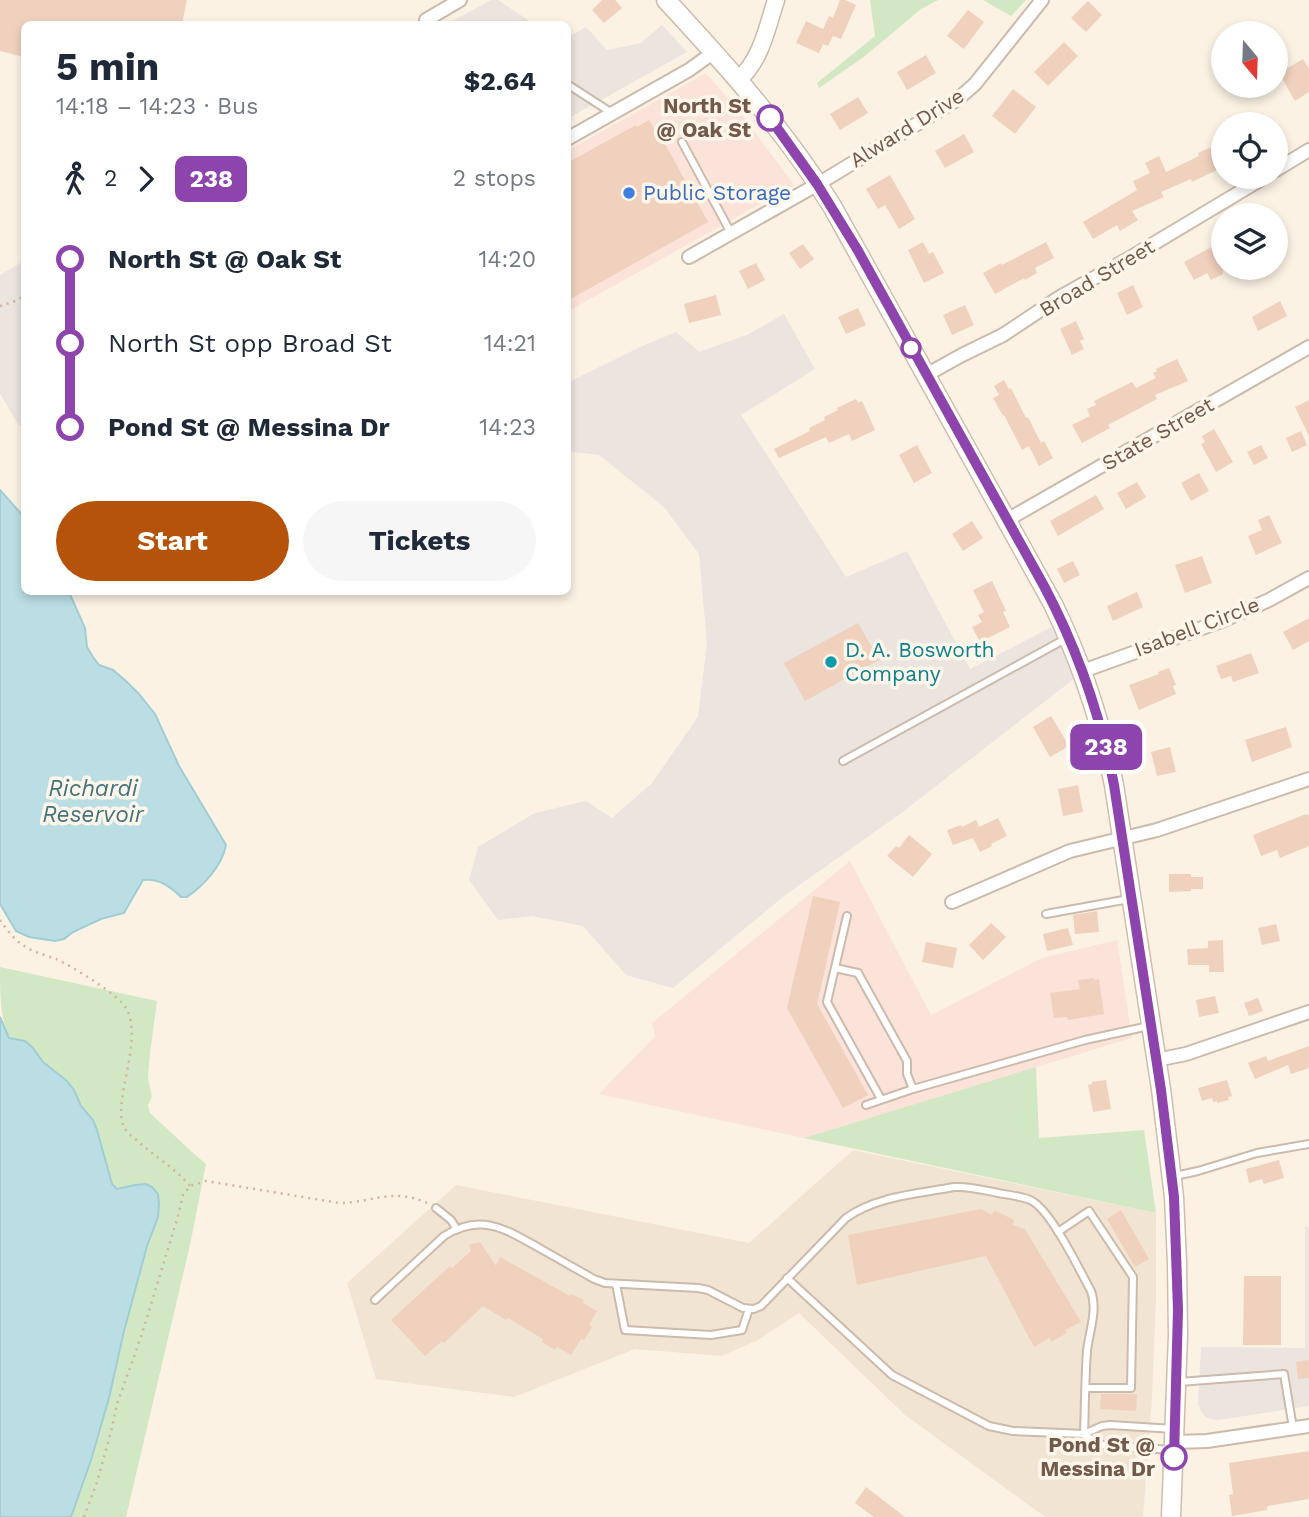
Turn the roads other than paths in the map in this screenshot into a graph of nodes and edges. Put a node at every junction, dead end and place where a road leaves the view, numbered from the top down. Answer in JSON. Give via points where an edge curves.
{"nodes":[{"id":1,"x":460,"y":0,"type":"edge"},
{"id":2,"x":666,"y":0,"type":"edge"},
{"id":3,"x":776,"y":0,"type":"edge"},
{"id":4,"x":1042,"y":0,"type":"edge"},
{"id":5,"x":426,"y":20,"type":"dead end"},
{"id":6,"x":714,"y":52,"type":"junction"},
{"id":7,"x":738,"y":79,"type":"junction"},
{"id":8,"x":571,"y":87,"type":"edge"},
{"id":9,"x":612,"y":113,"type":"junction"},
{"id":10,"x":571,"y":137,"type":"edge"},
{"id":11,"x":682,"y":142,"type":"dead end"},
{"id":12,"x":1309,"y":150,"type":"edge"},
{"id":13,"x":1288,"y":163,"type":"edge"},
{"id":14,"x":817,"y":184,"type":"junction"},
{"id":15,"x":1245,"y":189,"type":"edge"},
{"id":16,"x":732,"y":233,"type":"junction"},
{"id":17,"x":689,"y":257,"type":"dead end"},
{"id":18,"x":1309,"y":348,"type":"edge"},
{"id":19,"x":926,"y":374,"type":"junction"},
{"id":20,"x":1007,"y":520,"type":"junction"},
{"id":21,"x":1309,"y":578,"type":"edge"},
{"id":22,"x":1068,"y":637,"type":"junction"},
{"id":23,"x":1083,"y":671,"type":"junction"},
{"id":24,"x":843,"y":761,"type":"dead end"},
{"id":25,"x":1309,"y":779,"type":"edge"},
{"id":26,"x":1122,"y":839,"type":"junction"},
{"id":27,"x":1131,"y":898,"type":"junction"},
{"id":28,"x":952,"y":902,"type":"dead end"},
{"id":29,"x":1046,"y":914,"type":"dead end"},
{"id":30,"x":848,"y":916,"type":"dead end"},
{"id":31,"x":835,"y":968,"type":"junction"},
{"id":32,"x":1309,"y":1012,"type":"edge"},
{"id":33,"x":1151,"y":1026,"type":"junction"},
{"id":34,"x":1156,"y":1060,"type":"junction"},
{"id":35,"x":913,"y":1088,"type":"junction"},
{"id":36,"x":881,"y":1099,"type":"junction"},
{"id":37,"x":866,"y":1105,"type":"dead end"},
{"id":38,"x":1309,"y":1144,"type":"edge"},
{"id":39,"x":1172,"y":1176,"type":"junction"},
{"id":40,"x":436,"y":1208,"type":"road end"},
{"id":41,"x":456,"y":1228,"type":"junction"},
{"id":42,"x":1058,"y":1233,"type":"junction"},
{"id":43,"x":787,"y":1278,"type":"junction"},
{"id":44,"x":616,"y":1284,"type":"junction"},
{"id":45,"x":375,"y":1300,"type":"dead end"},
{"id":46,"x":749,"y":1309,"type":"junction"},
{"id":47,"x":1177,"y":1382,"type":"junction"},
{"id":48,"x":1086,"y":1388,"type":"junction"},
{"id":49,"x":1309,"y":1426,"type":"edge"},
{"id":50,"x":1293,"y":1429,"type":"junction"},
{"id":51,"x":1084,"y":1434,"type":"junction"},
{"id":52,"x":1175,"y":1441,"type":"junction"},
{"id":53,"x":1171,"y":1517,"type":"edge"}],
"edges":[{"from":1,"to":5,"type":"street"},
{"from":2,"to":6,"type":"main road"},
{"from":3,"to":7,"type":"street","via":[[759,52]]},
{"from":4,"to":14,"type":"street","name":"Alward Drive","via":[[967,92]]},
{"from":6,"to":7,"type":"main road"},
{"from":6,"to":9,"type":"street"},
{"from":7,"to":14,"type":"main road"},
{"from":8,"to":9,"type":"lane"},
{"from":9,"to":10,"type":"street"},
{"from":11,"to":16,"type":"lane"},
{"from":12,"to":13,"type":"street"},
{"from":14,"to":16,"type":"street","name":"Alward Drive"},
{"from":14,"to":19,"type":"main road"},
{"from":15,"to":19,"type":"street","name":"Broad Street","via":[[1003,335]]},
{"from":16,"to":17,"type":"street","name":"Alward Drive"},
{"from":18,"to":20,"type":"street","name":"State Street"},
{"from":19,"to":20,"type":"main road"},
{"from":20,"to":22,"type":"main road"},
{"from":21,"to":23,"type":"street","name":"Isabell Circle","via":[[1231,617]]},
{"from":22,"to":23,"type":"main road"},
{"from":22,"to":24,"type":"lane"},
{"from":23,"to":26,"type":"main road","via":[[1106,745]]},
{"from":25,"to":26,"type":"street"},
{"from":26,"to":27,"type":"main road"},
{"from":26,"to":28,"type":"street","via":[[1070,851]]},
{"from":27,"to":29,"type":"lane"},
{"from":27,"to":33,"type":"main road"},
{"from":30,"to":31,"type":"lane"},
{"from":31,"to":35,"type":"lane","via":[[858,973],[907,1061]]},
{"from":31,"to":36,"type":"lane","via":[[827,1002]]},
{"from":32,"to":34,"type":"street"},
{"from":33,"to":34,"type":"main road"},
{"from":33,"to":35,"type":"lane"},
{"from":34,"to":39,"type":"main road"},
{"from":35,"to":36,"type":"lane"},
{"from":36,"to":37,"type":"lane"},
{"from":38,"to":39,"type":"lane"},
{"from":39,"to":47,"type":"main road"},
{"from":40,"to":41,"type":"lane"},
{"from":41,"to":44,"type":"lane","via":[[498,1227],[594,1279]]},
{"from":41,"to":45,"type":"lane"},
{"from":42,"to":43,"type":"lane","via":[[1030,1199],[954,1187],[880,1201],[855,1211]]},
{"from":42,"to":48,"type":"lane","via":[[1094,1298]]},
{"from":42,"to":48,"type":"lane","via":[[1089,1211],[1133,1277],[1131,1388]]},
{"from":43,"to":46,"type":"lane","via":[[761,1306]]},
{"from":43,"to":51,"type":"lane","via":[[892,1375],[964,1414],[1000,1429]]},
{"from":44,"to":46,"type":"lane","via":[[698,1288]]},
{"from":44,"to":46,"type":"lane","via":[[625,1330],[711,1335],[742,1330]]},
{"from":47,"to":50,"type":"lane","via":[[1284,1374]]},
{"from":47,"to":52,"type":"main road"},
{"from":48,"to":51,"type":"lane"},
{"from":49,"to":50,"type":"street"},
{"from":50,"to":52,"type":"street"},
{"from":51,"to":52,"type":"lane","via":[[1108,1446]]},
{"from":51,"to":52,"type":"lane","via":[[1110,1425]]},
{"from":52,"to":53,"type":"main road"}]}
